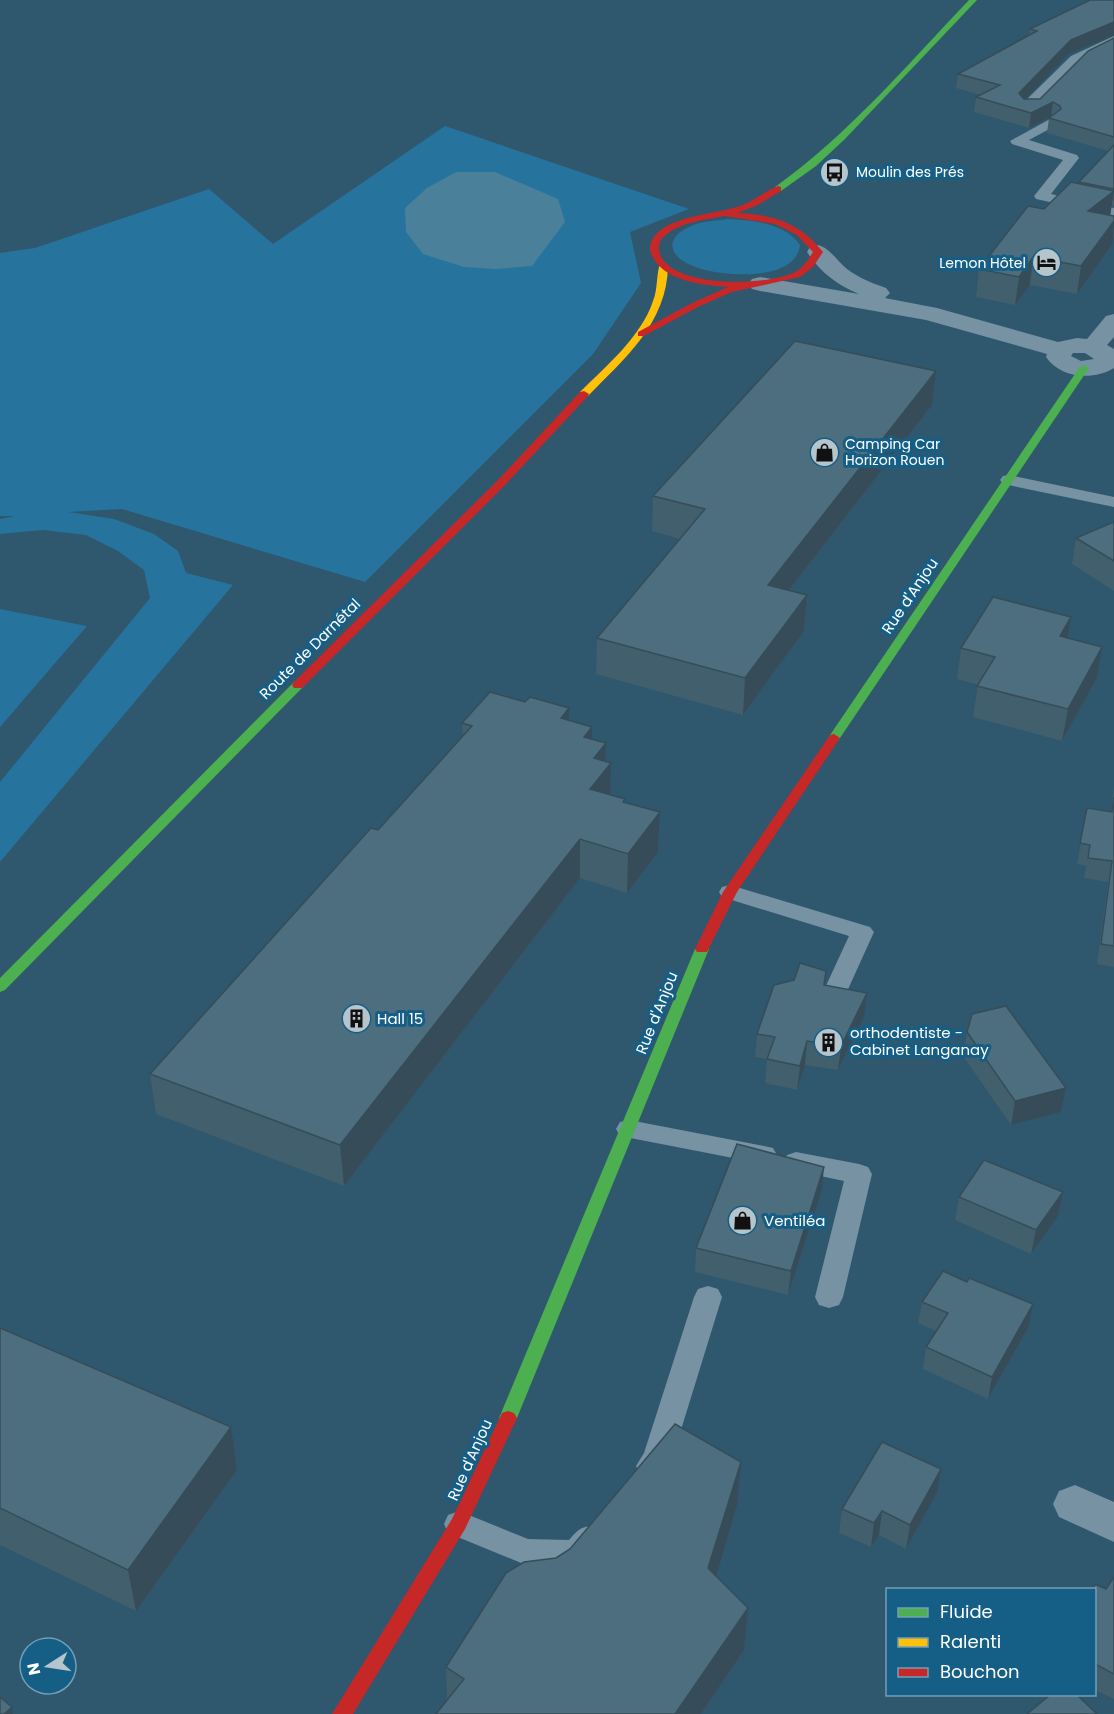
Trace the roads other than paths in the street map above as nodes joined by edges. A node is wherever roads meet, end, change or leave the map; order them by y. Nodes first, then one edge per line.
1 (973, 0) edge
2 (1114, 42) edge
3 (1029, 108) edge
4 (1050, 123) edge
5 (836, 144) junction
6 (813, 183) dead end
7 (1114, 212) edge
8 (712, 216) junction
9 (818, 252) junction
10 (663, 266) junction
11 (755, 285) junction
12 (929, 313) junction
13 (1114, 321) edge
14 (641, 334) junction
15 (1099, 362) edge
16 (1009, 480) junction
17 (1114, 502) edge
18 (730, 892) junction
19 (0, 987) edge
20 (836, 990) edge
21 (629, 1130) junction
22 (829, 1296) dead end
23 (708, 1297) dead end
24 (635, 1485) edge
25 (1075, 1504) dead end
26 (606, 1519) edge
27 (1114, 1523) edge
28 (459, 1524) junction
29 (342, 1714) edge

1 - 5 main road
2 - 3 street
4 - 7 lane
5 - 6 main road
5 - 8 main road
8 - 9 main road
8 - 10 main road
9 - 11 main road
9 - 12 street
10 - 11 main road
10 - 14 main road
11 - 12 street
11 - 14 main road
12 - 15 street
13 - 15 street
14 - 19 main road, Route de Darnétal
15 - 16 main road, Rue d'Anjou
16 - 17 lane
16 - 18 main road, Rue d'Anjou
18 - 20 lane
18 - 21 main road, Rue d'Anjou
21 - 22 lane
21 - 28 main road, Rue d'Anjou
23 - 24 lane
25 - 27 street
26 - 28 lane
28 - 29 main road, Rue d'Anjou

